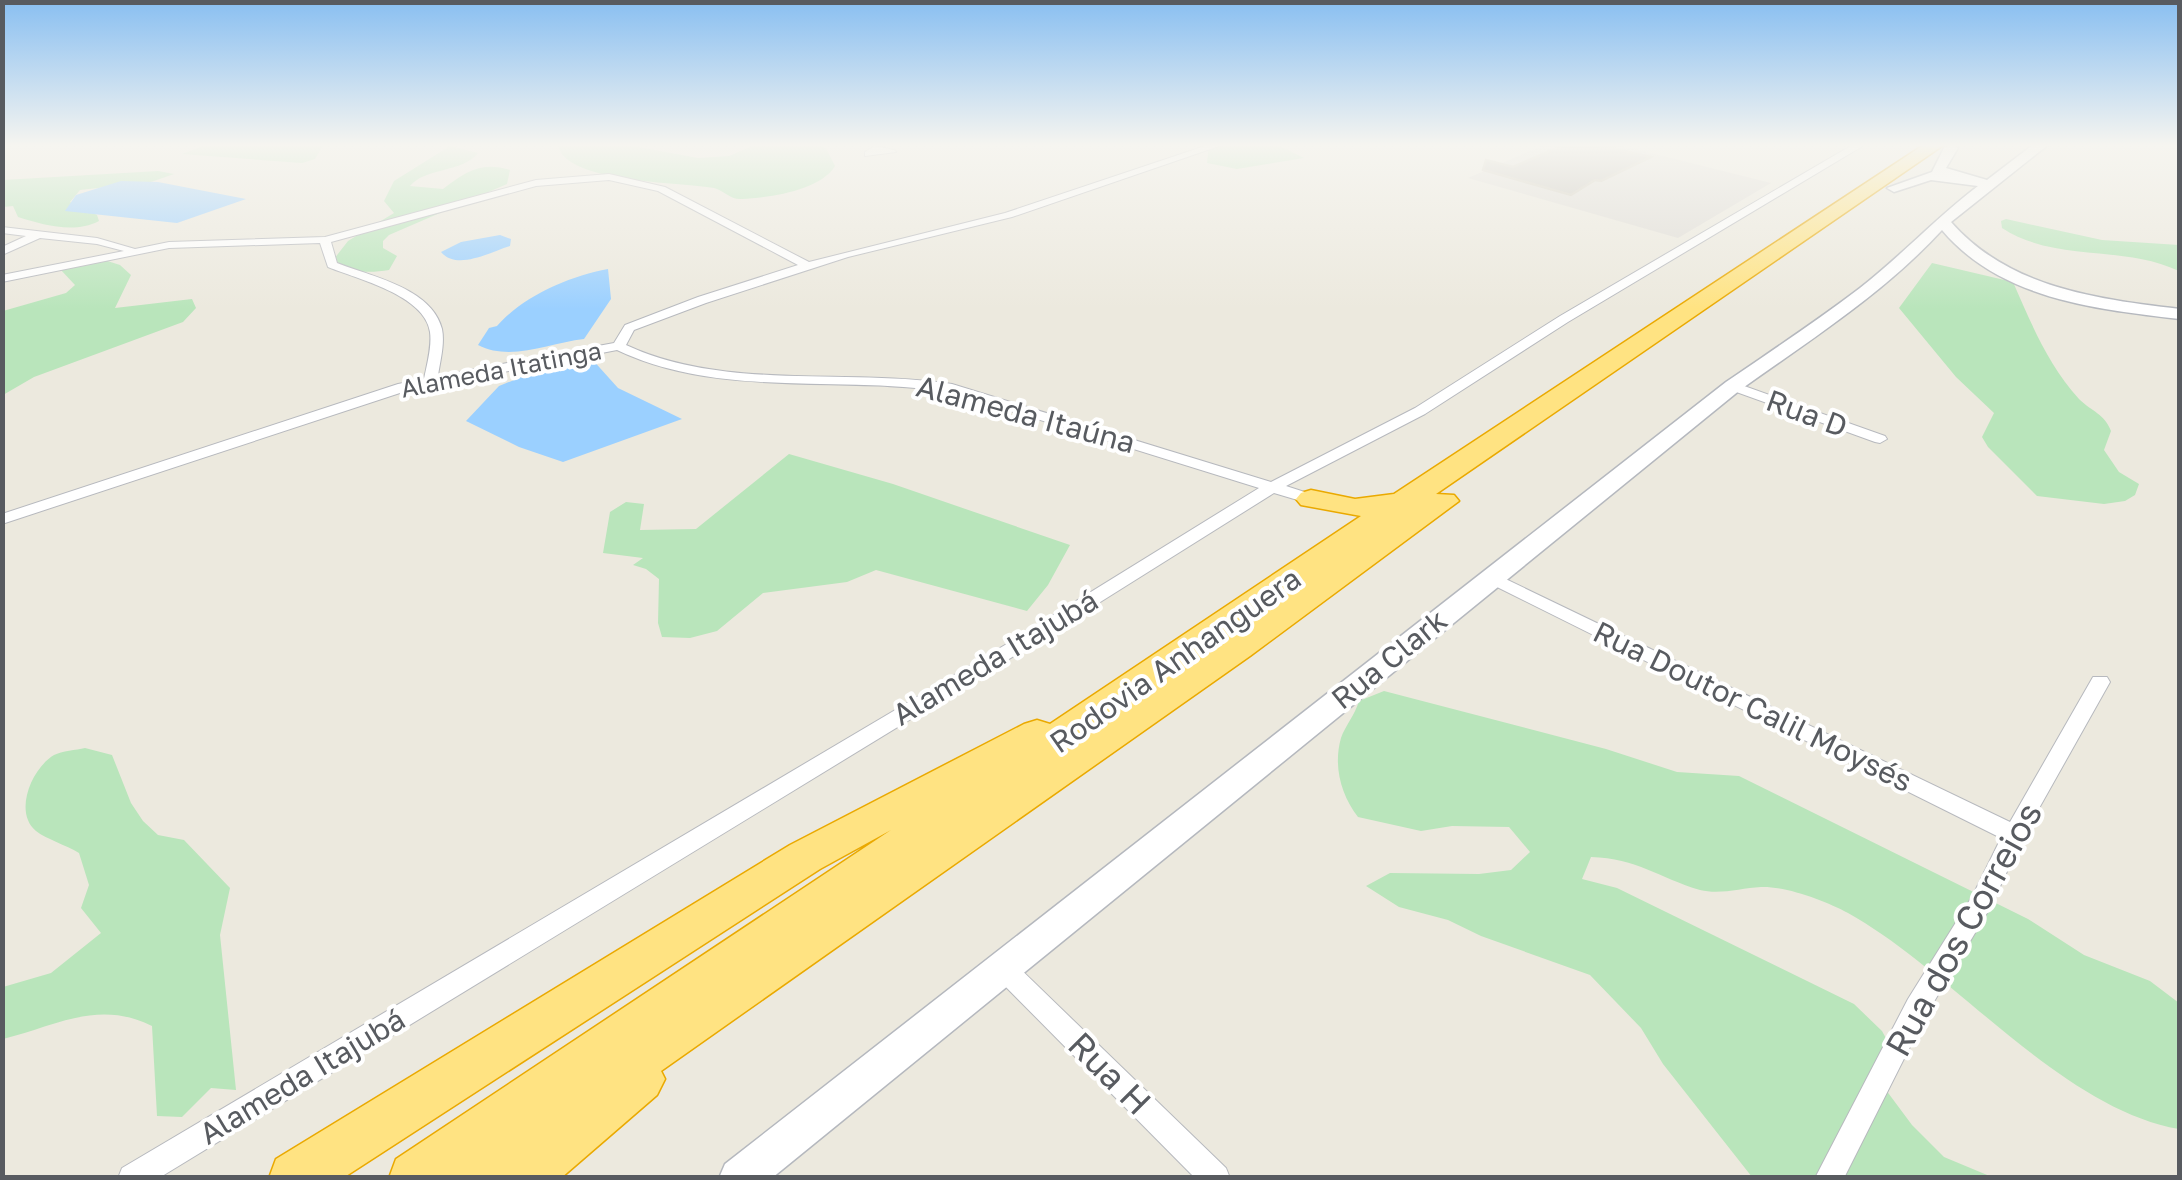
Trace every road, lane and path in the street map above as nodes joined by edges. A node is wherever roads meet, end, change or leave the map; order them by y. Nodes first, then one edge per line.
1 (480, 199) edge
2 (679, 199) edge
3 (1056, 199) edge
4 (1767, 199) edge
5 (1866, 199) edge
6 (1878, 199) edge
7 (1971, 199) edge
8 (1942, 222) junction
9 (2, 230) edge
10 (39, 234) junction
11 (326, 240) junction
12 (134, 250) junction
13 (2, 252) edge
14 (808, 266) junction
15 (2, 280) edge
16 (2180, 314) edge
17 (619, 346) junction
18 (431, 380) junction
19 (1734, 386) junction
20 (1880, 439) dead end
21 (1272, 487) junction
22 (1311, 499) junction
23 (1410, 499) junction
24 (2, 519) edge
25 (1327, 556) junction
26 (1491, 577) junction
27 (2100, 682) dead end
28 (1122, 697) junction
29 (2014, 834) junction
30 (789, 954) junction
31 (1003, 968) junction
32 (296, 1177) edge
33 (132, 1178) edge
34 (414, 1178) edge
35 (464, 1178) edge
36 (520, 1178) edge
37 (739, 1178) edge
38 (1216, 1178) edge
39 (1829, 1178) edge

1 - 11 street
2 - 14 street
3 - 14 street, Alameda Itatinga
4 - 21 street, Alameda Itajubá
5 - 23 highway, Rodovia Anhanguera
6 - 30 highway, Rodovia Anhanguera
7 - 8 street, Rua Clark
8 - 16 street
8 - 19 street, Rua Clark
9 - 10 street
10 - 12 street
10 - 13 street
11 - 12 street
11 - 18 street
12 - 15 street
14 - 17 street, Alameda Itatinga
17 - 18 street, Alameda Itatinga
17 - 21 street, Alameda Itaúna
18 - 24 street, Alameda Itatinga
19 - 20 street, Rua D
19 - 26 street, Rua Clark
21 - 22 street, Alameda Itaúna
21 - 33 street, Alameda Itajubá
22 - 23 highway
22 - 25 highway
23 - 25 highway, Rodovia Anhanguera
25 - 28 highway, Rodovia Anhanguera
26 - 29 street, Rua Doutor Calil Moysés
26 - 31 street, Rua Clark
27 - 29 street, Rua dos Correios
28 - 32 highway
28 - 34 highway, Rodovia Anhanguera
29 - 39 street, Rua dos Correios
30 - 35 highway, Rodovia Anhanguera
30 - 36 highway
31 - 37 street, Rua Clark
31 - 38 street, Rua H

